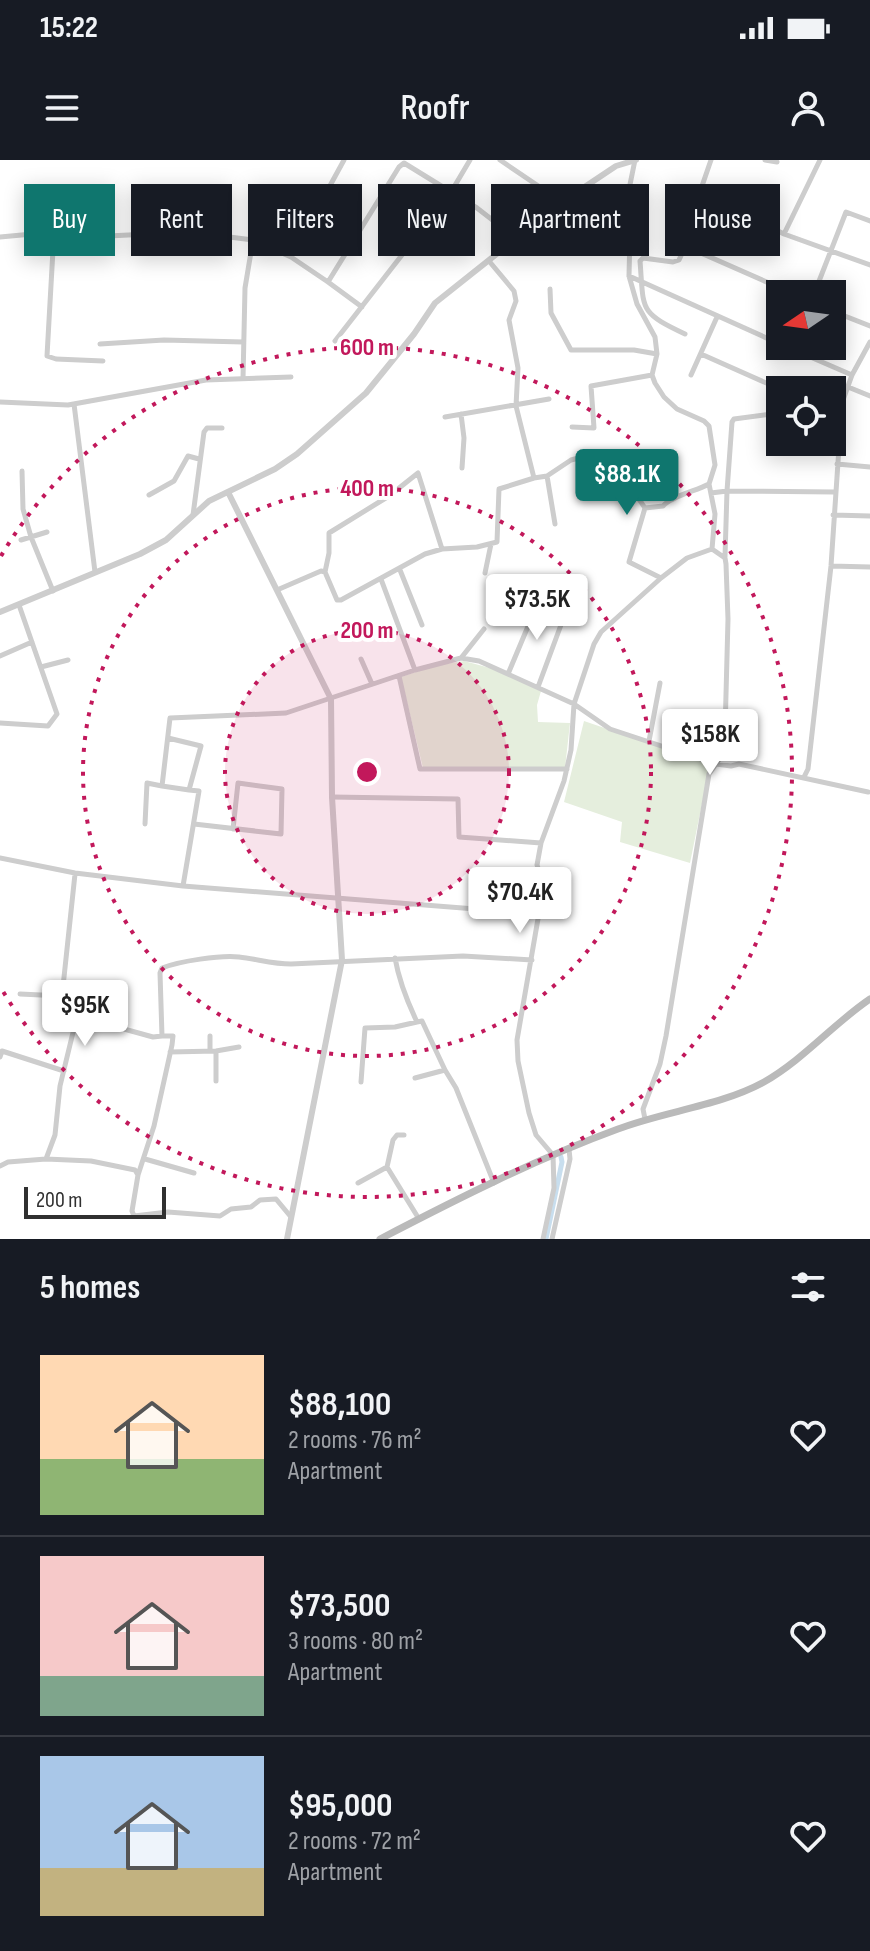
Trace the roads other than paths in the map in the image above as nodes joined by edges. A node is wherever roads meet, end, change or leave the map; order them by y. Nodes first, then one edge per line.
1 (344, 160) edge
2 (470, 160) edge
3 (500, 160) edge
4 (635, 160) edge
5 (711, 160) edge
6 (765, 160) edge
7 (820, 160) edge
8 (777, 162) edge
9 (409, 163) edge
10 (439, 184) edge
11 (456, 184) edge
12 (535, 184) edge
13 (589, 184) edge
14 (703, 184) edge
15 (475, 207) edge
16 (491, 219) edge
17 (870, 221) edge
18 (780, 232) edge
19 (784, 234) junction
20 (24, 235) edge
21 (115, 236) edge
22 (0, 237) edge
23 (248, 239) edge
24 (832, 251) junction
25 (53, 256) edge
26 (250, 256) edge
27 (401, 256) edge
28 (495, 256) edge
29 (680, 256) edge
30 (708, 256) edge
31 (291, 257) joint
32 (489, 261) junction
33 (870, 265) edge
34 (629, 276) junction
35 (820, 280) edge
36 (328, 282) junction
37 (766, 282) edge
38 (641, 283) junction
39 (550, 289) dead end
40 (362, 307) junction
41 (717, 317) junction
42 (846, 317) edge
43 (870, 326) edge
44 (685, 334) dead end
45 (766, 338) edge
46 (335, 341) dead end
47 (243, 342) junction
48 (870, 342) edge
49 (100, 344) dead end
50 (657, 354) junction
51 (701, 354) junction
52 (818, 360) edge
53 (103, 361) dead end
54 (652, 375) junction
55 (691, 375) dead end
56 (852, 375) junction
57 (291, 377) dead end
58 (243, 379) junction
59 (766, 383) edge
60 (848, 387) junction
61 (870, 396) edge
62 (549, 399) dead end
63 (0, 402) edge
64 (74, 404) junction
65 (516, 406) junction
66 (461, 414) junction
67 (766, 415) edge
68 (445, 417) dead end
69 (572, 427) dead end
70 (222, 428) dead end
71 (199, 459) junction
72 (837, 464) junction
73 (870, 467) edge
74 (462, 468) dead end
75 (22, 471) dead end
76 (547, 476) junction
77 (534, 478) junction
78 (709, 484) junction
79 (727, 491) junction
80 (228, 492) junction
81 (834, 492) junction
82 (711, 493) junction
83 (149, 495) dead end
84 (645, 508) junction
85 (833, 515) junction
86 (193, 516) junction
87 (870, 516) edge
88 (555, 524) dead end
89 (47, 532) dead end
90 (31, 537) junction
91 (21, 540) dead end
92 (491, 544) junction
93 (442, 549) junction
94 (712, 549) junction
95 (725, 558) junction
96 (831, 566) junction
97 (870, 567) edge
98 (400, 570) junction
99 (95, 572) junction
100 (325, 572) junction
101 (485, 573) dead end
102 (661, 578) junction
103 (381, 579) junction
104 (276, 590) junction
105 (53, 591) junction
106 (19, 605) junction
107 (0, 612) edge
108 (422, 625) dead end
109 (484, 629) dead end
110 (32, 642) junction
111 (0, 656) edge
112 (461, 658) junction
113 (361, 659) dead end
114 (68, 660) dead end
115 (41, 667) junction
116 (415, 670) junction
117 (508, 674) junction
118 (399, 676) junction
119 (660, 683) dead end
120 (372, 684) junction
121 (538, 687) junction
122 (331, 699) junction
123 (574, 704) junction
124 (0, 723) edge
125 (168, 738) junction
126 (649, 741) junction
127 (716, 764) junction
128 (567, 769) junction
129 (804, 777) junction
130 (162, 786) junction
131 (189, 790) junction
132 (868, 792) edge
133 (332, 797) junction
134 (145, 824) dead end
135 (194, 824) junction
136 (233, 829) junction
137 (541, 843) junction
138 (0, 858) edge
139 (75, 873) junction
140 (183, 886) junction
141 (337, 897) junction
142 (538, 914) junction
143 (395, 958) junction
144 (342, 960) junction
145 (532, 960) junction
146 (20, 994) dead end
147 (62, 996) junction
148 (870, 999) edge
149 (77, 1016) junction
150 (417, 1022) junction
151 (162, 1036) junction
152 (210, 1036) dead end
153 (239, 1047) dead end
154 (213, 1051) junction
155 (170, 1052) junction
156 (0, 1057) edge
157 (445, 1070) junction
158 (64, 1071) junction
159 (415, 1078) dead end
160 (216, 1081) dead end
161 (361, 1082) dead end
162 (645, 1119) junction
163 (404, 1135) dead end
164 (569, 1149) junction
165 (553, 1155) junction
166 (46, 1159) junction
167 (145, 1159) junction
168 (0, 1166) edge
169 (387, 1167) junction
170 (194, 1173) dead end
171 (138, 1175) junction
172 (358, 1183) dead end
173 (494, 1183) junction
174 (291, 1217) junction
175 (419, 1219) junction
176 (287, 1239) edge
177 (380, 1239) edge
178 (543, 1239) edge
179 (552, 1239) edge

1 - 31 street
2 - 11 street
3 - 12 street
4 - 13 street
4 - 34 street
5 - 14 street
6 - 8 street
7 - 19 street
9 - 10 street
9 - 36 street
15 - 16 street
17 - 24 street
18 - 19 street
19 - 24 street
20 - 22 street
21 - 23 street
24 - 33 street
24 - 35 street
25 - 53 street
26 - 47 street
27 - 40 street
28 - 32 street
29 - 38 street
30 - 37 street
31 - 36 street
32 - 65 street
32 - 80 street
34 - 38 street
34 - 50 street
36 - 40 street
38 - 41 street
38 - 44 street
39 - 50 street
40 - 46 street
41 - 45 street
41 - 51 street
42 - 43 street
47 - 49 street
47 - 58 street
48 - 56 street
50 - 54 street
51 - 55 street
51 - 59 street
52 - 56 street
54 - 69 street
54 - 78 street
56 - 60 street
57 - 58 street
58 - 64 street
60 - 61 street
60 - 72 street
62 - 65 street
63 - 64 street
64 - 99 street
65 - 66 street
65 - 77 street
66 - 68 street
66 - 74 street
67 - 79 street
70 - 71 street
71 - 83 street
71 - 86 street
72 - 73 street
72 - 81 street
75 - 90 street
76 - 77 street
76 - 84 street
76 - 88 street
77 - 92 street
78 - 82 street
78 - 84 street
79 - 81 street
79 - 82 street
79 - 95 street
80 - 86 street
80 - 104 street
81 - 85 street
82 - 94 street
84 - 102 street
85 - 87 street
85 - 96 street
86 - 99 street
89 - 90 street
90 - 91 street
90 - 105 street
92 - 93 street
92 - 101 street
93 - 98 street
93 - 100 street
94 - 95 street
94 - 102 street
95 - 127 street
96 - 97 street
96 - 129 street
98 - 103 street
98 - 108 street
99 - 105 street
100 - 103 street
100 - 104 street
102 - 123 street
103 - 116 street
104 - 122 street
105 - 106 street
106 - 107 street
106 - 110 street
109 - 112 street
110 - 111 street
110 - 115 street
112 - 116 street
112 - 117 street
113 - 120 street
114 - 115 street
115 - 124 street
116 - 118 street
117 - 121 street
117 - 121 street
118 - 120 street
118 - 128 street
119 - 126 street
120 - 122 street
121 - 123 street
122 - 125 street
122 - 133 street
123 - 126 street
123 - 128 street
125 - 130 street
125 - 131 street
126 - 127 street
127 - 129 street
127 - 162 street
128 - 137 street
129 - 132 street
130 - 131 street
130 - 134 street
131 - 135 street
133 - 137 street
133 - 141 street
135 - 136 street
135 - 140 street
136 - 136 street
137 - 142 street
138 - 139 street
139 - 140 street
139 - 147 street
140 - 141 street
141 - 142 street
141 - 144 street
142 - 145 street
143 - 144 street
143 - 145 street
143 - 150 street
144 - 151 street
144 - 174 street
145 - 165 street
146 - 147 street
147 - 149 street
148 - 162 main road
149 - 151 street
149 - 158 street
150 - 157 street
150 - 161 street
151 - 155 street
152 - 154 street
153 - 154 street
154 - 155 street
154 - 160 street
155 - 167 street
156 - 158 street
157 - 159 street
157 - 173 street
158 - 166 street
162 - 164 main road
163 - 169 street
164 - 165 main road
164 - 179 street
165 - 173 main road
165 - 178 street
166 - 168 street
166 - 171 street
167 - 170 street
167 - 171 street
169 - 172 street
169 - 175 street
171 - 174 street
173 - 175 main road
174 - 176 street
175 - 177 main road

